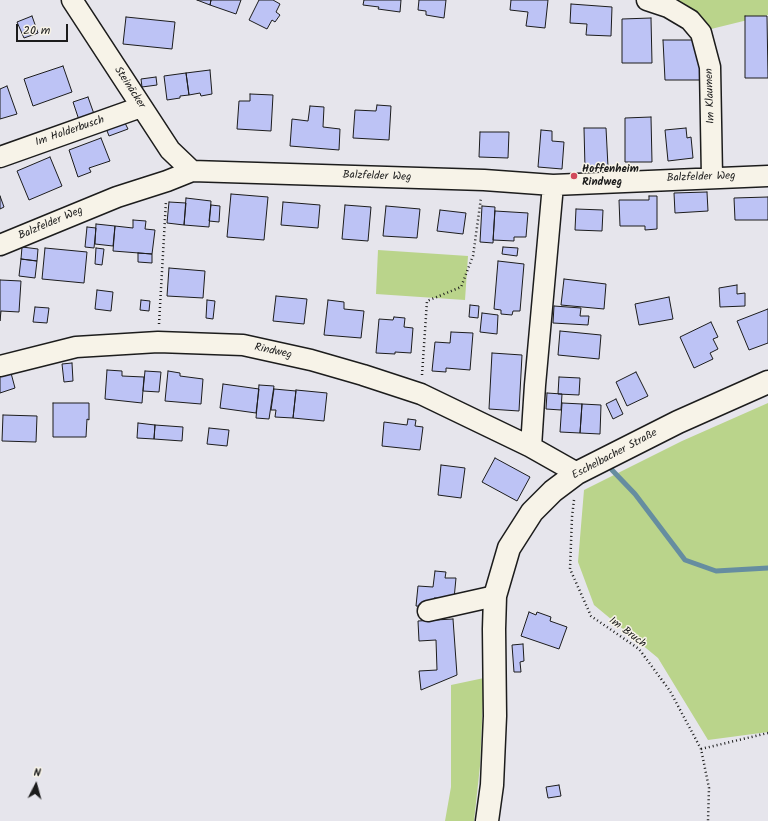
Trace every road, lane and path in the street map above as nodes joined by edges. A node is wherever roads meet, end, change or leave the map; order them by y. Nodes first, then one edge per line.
1 (72, 0) edge
2 (647, 0) edge
3 (141, 107) junction
4 (0, 157) edge
5 (192, 171) junction
6 (768, 176) edge
7 (712, 177) junction
8 (484, 180) junction
9 (167, 181) junction
10 (553, 185) junction
11 (0, 245) edge
12 (158, 342) junction
13 (0, 366) edge
14 (768, 382) edge
15 (421, 394) junction
16 (531, 447) junction
17 (577, 473) junction
18 (495, 596) junction
19 (428, 611) dead end
20 (768, 733) edge
21 (701, 749) junction
22 (487, 821) edge
23 (708, 821) edge

1 - 3 street, Steinäcker
2 - 7 street, Im Klaumen
3 - 4 street, Im Holderbusch
3 - 5 street, Steinäcker
5 - 8 street, Balzfelder Weg
5 - 9 street, Balzfelder Weg
6 - 7 street, Balzfelder Weg
7 - 10 street, Balzfelder Weg
8 - 10 street, Balzfelder Weg
8 - 15 path
9 - 11 street, Balzfelder Weg
9 - 12 path
10 - 16 street
12 - 13 street, Rindweg
12 - 15 street, Rindweg
14 - 17 street, Eschelbacher Straße
15 - 16 street, Rindweg
16 - 17 street, Rindweg
17 - 18 street, Eschelbacher Straße
17 - 21 path, Im Bruch
18 - 19 street
18 - 22 street, Eschelbacher Straße
20 - 21 path
21 - 23 path, Im Bruch

